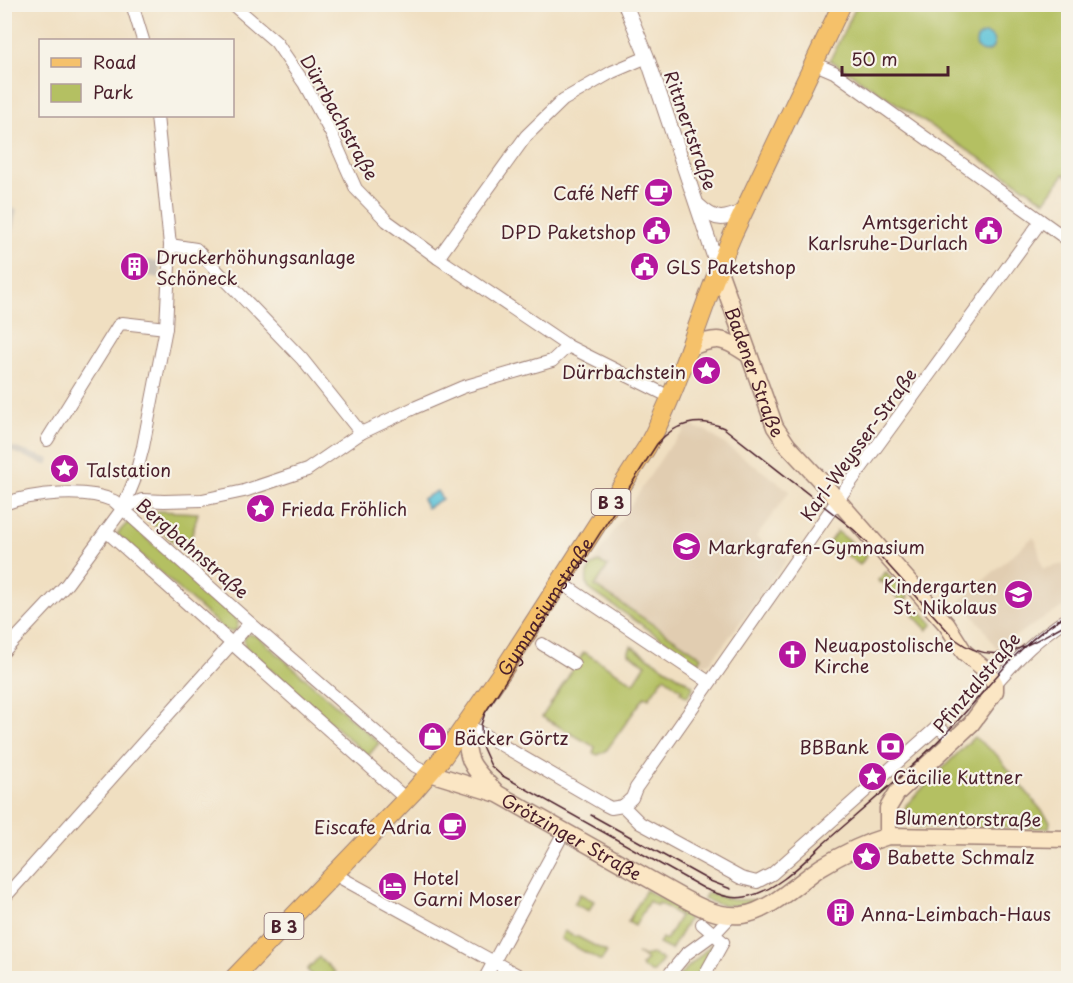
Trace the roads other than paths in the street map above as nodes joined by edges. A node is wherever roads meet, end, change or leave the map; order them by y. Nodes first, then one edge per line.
1 (132, 4) edge
2 (232, 4) edge
3 (625, 4) edge
4 (842, 4) edge
5 (143, 39) edge
6 (647, 57) junction
7 (813, 63) junction
8 (157, 117) edge
9 (698, 205) junction
10 (744, 211) junction
11 (1041, 221) junction
12 (1068, 240) edge
13 (170, 245) junction
14 (438, 258) junction
15 (718, 268) junction
16 (166, 328) junction
17 (568, 346) junction
18 (689, 348) junction
19 (749, 354) junction
20 (670, 396) junction
21 (361, 433) junction
22 (47, 440) dead end
23 (837, 501) junction
24 (4, 504) edge
25 (123, 508) junction
26 (106, 531) junction
27 (560, 582) junction
28 (1068, 618) edge
29 (250, 623) junction
30 (232, 644) junction
31 (543, 644) dead end
32 (4, 651) edge
33 (574, 664) dead end
34 (709, 682) junction
35 (995, 684) junction
36 (467, 725) junction
37 (954, 742) junction
38 (430, 772) junction
39 (498, 794) junction
40 (406, 799) junction
41 (623, 806) junction
42 (564, 832) junction
43 (888, 836) junction
44 (1068, 839) edge
45 (334, 874) junction
46 (4, 898) edge
47 (732, 915) junction
48 (705, 918) junction
49 (715, 933) junction
50 (686, 954) junction
51 (494, 963) junction
52 (234, 978) edge
53 (485, 978) edge
54 (523, 978) edge
55 (666, 978) edge
56 (703, 978) edge

1 - 5 street
2 - 14 street, Dürrbachstraße
3 - 6 street, Rittnertstraße
4 - 7 main road, B 3
6 - 9 street, Rittnertstraße
6 - 14 street
7 - 10 main road, B 3
7 - 11 street
8 - 13 street
9 - 10 street
9 - 15 street, Rittnertstraße
10 - 15 main road, B 3
11 - 12 street
11 - 23 street, Karl-Weysser-Straße
13 - 16 street
13 - 21 street
14 - 17 street, Dürrbachstraße
15 - 18 main road, Gymnasiumstraße / B 3
15 - 19 main road, Badener Straße
16 - 22 street
16 - 25 street
17 - 20 street, Dürrbachstraße
17 - 21 street
18 - 19 main road
18 - 20 main road, Gymnasiumstraße / B 3
19 - 23 main road, Badener Straße
20 - 27 main road, Gymnasiumstraße / B 3
21 - 25 street
23 - 34 street, Karl-Weysser-Straße
23 - 35 main road, Badener Straße
24 - 25 street
25 - 26 street, Bergbahnstraße
25 - 29 street, Bergbahnstraße
26 - 30 street
26 - 32 street, Bergbahnstraße
27 - 34 street
27 - 36 main road, Gymnasiumstraße / B 3
28 - 35 street, Pfinztalstraße
29 - 30 street
29 - 38 street, Bergbahnstraße
30 - 40 street
30 - 46 street
31 - 33 street
34 - 41 street, Karl-Weysser-Straße
35 - 37 main road, Pfinztalstraße
36 - 38 main road, Gymnasiumstraße / B 3
36 - 39 main road
36 - 41 street
37 - 41 street
37 - 43 main road, Pfinztalstraße
38 - 39 main road, Grötzinger Straße
38 - 40 main road, Gymnasiumstraße / B 3
39 - 42 main road, Grötzinger Straße
40 - 45 main road, B 3
42 - 48 main road, Grötzinger Straße
42 - 51 street
43 - 44 main road, Blumentorstraße
43 - 47 main road, Blumentorstraße
45 - 51 street
45 - 52 main road, B 3
47 - 48 main road, Blumentorstraße
47 - 49 street
48 - 49 street
48 - 50 street
49 - 50 street
49 - 56 street
50 - 55 street
51 - 53 street
51 - 54 street

